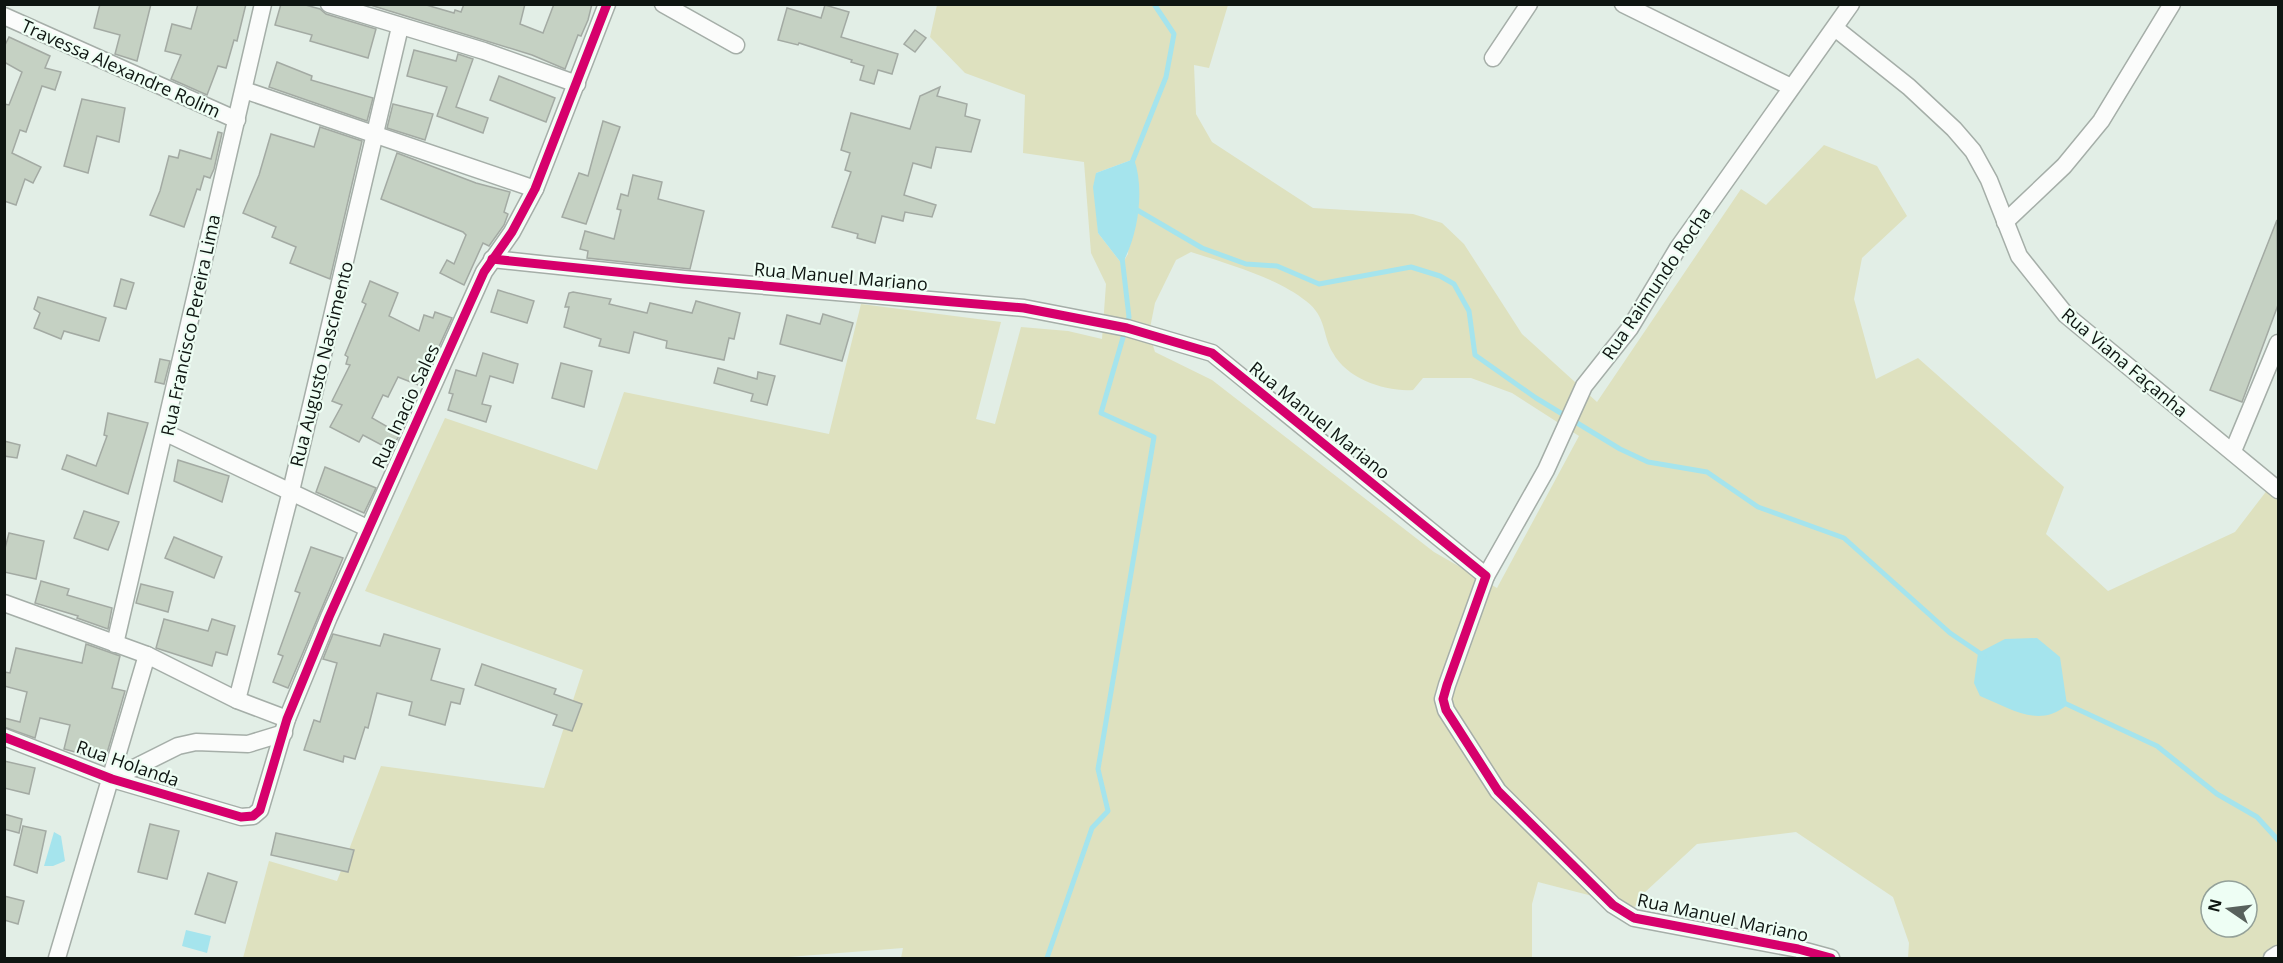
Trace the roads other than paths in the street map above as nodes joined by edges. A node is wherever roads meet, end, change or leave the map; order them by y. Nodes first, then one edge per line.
1 (263, 4) edge
2 (330, 4) edge
3 (607, 4) edge
4 (663, 4) edge
5 (1529, 4) edge
6 (1623, 4) edge
7 (1851, 4) edge
8 (2172, 4) edge
9 (4, 16) edge
10 (400, 27) junction
11 (1834, 28) junction
12 (736, 45) dead end
13 (1493, 58) dead end
14 (577, 84) junction
15 (1791, 87) junction
16 (244, 90) junction
17 (237, 120) junction
18 (377, 135) junction
19 (535, 189) junction
20 (2005, 222) junction
21 (492, 259) junction
22 (2278, 343) edge
23 (166, 433) junction
24 (2233, 451) junction
25 (2278, 490) edge
26 (291, 491) junction
27 (367, 528) junction
28 (1486, 576) junction
29 (4, 603) edge
30 (115, 644) junction
31 (147, 656) junction
32 (237, 700) junction
33 (286, 726) junction
34 (4, 737) edge
35 (112, 779) junction
36 (241, 817) joint
37 (2278, 954) edge
38 (57, 958) edge
39 (1831, 958) edge
40 (2272, 958) edge

1 - 16 street, Rua Francisco Pereira Lima
2 - 10 street
3 - 14 street, Rua Inacio Sales
4 - 12 street
5 - 13 street
6 - 15 street
7 - 11 street, Rua Raimundo Rocha
8 - 20 street
9 - 17 street, Travessa Alexandre Rolim
10 - 14 street
10 - 18 street, Rua Augusto Nascimento
11 - 15 street, Rua Raimundo Rocha
11 - 20 street, Rua Viana Façanha
14 - 19 street, Rua Inacio Sales
15 - 28 street, Rua Raimundo Rocha
16 - 17 street, Rua Francisco Pereira Lima
16 - 18 street
17 - 23 street, Rua Francisco Pereira Lima
18 - 19 street
18 - 26 street, Rua Augusto Nascimento
19 - 21 street, Rua Inacio Sales
20 - 24 street, Rua Viana Façanha
21 - 27 street, Rua Inacio Sales
21 - 28 street, Rua Manuel Mariano
22 - 24 street
23 - 26 street
23 - 30 street, Rua Francisco Pereira Lima
24 - 25 street, Rua Viana Façanha
26 - 27 street
26 - 32 street, Rua Augusto Nascimento
27 - 33 street, Rua Inacio Sales
28 - 39 street, Rua Manuel Mariano
29 - 30 street
30 - 31 street
31 - 32 street
31 - 35 street
32 - 33 street
33 - 35 street
33 - 36 street, Rua Inacio Sales
34 - 35 street, Rua Holanda
35 - 36 street, Rua Holanda
35 - 38 street
37 - 40 street

